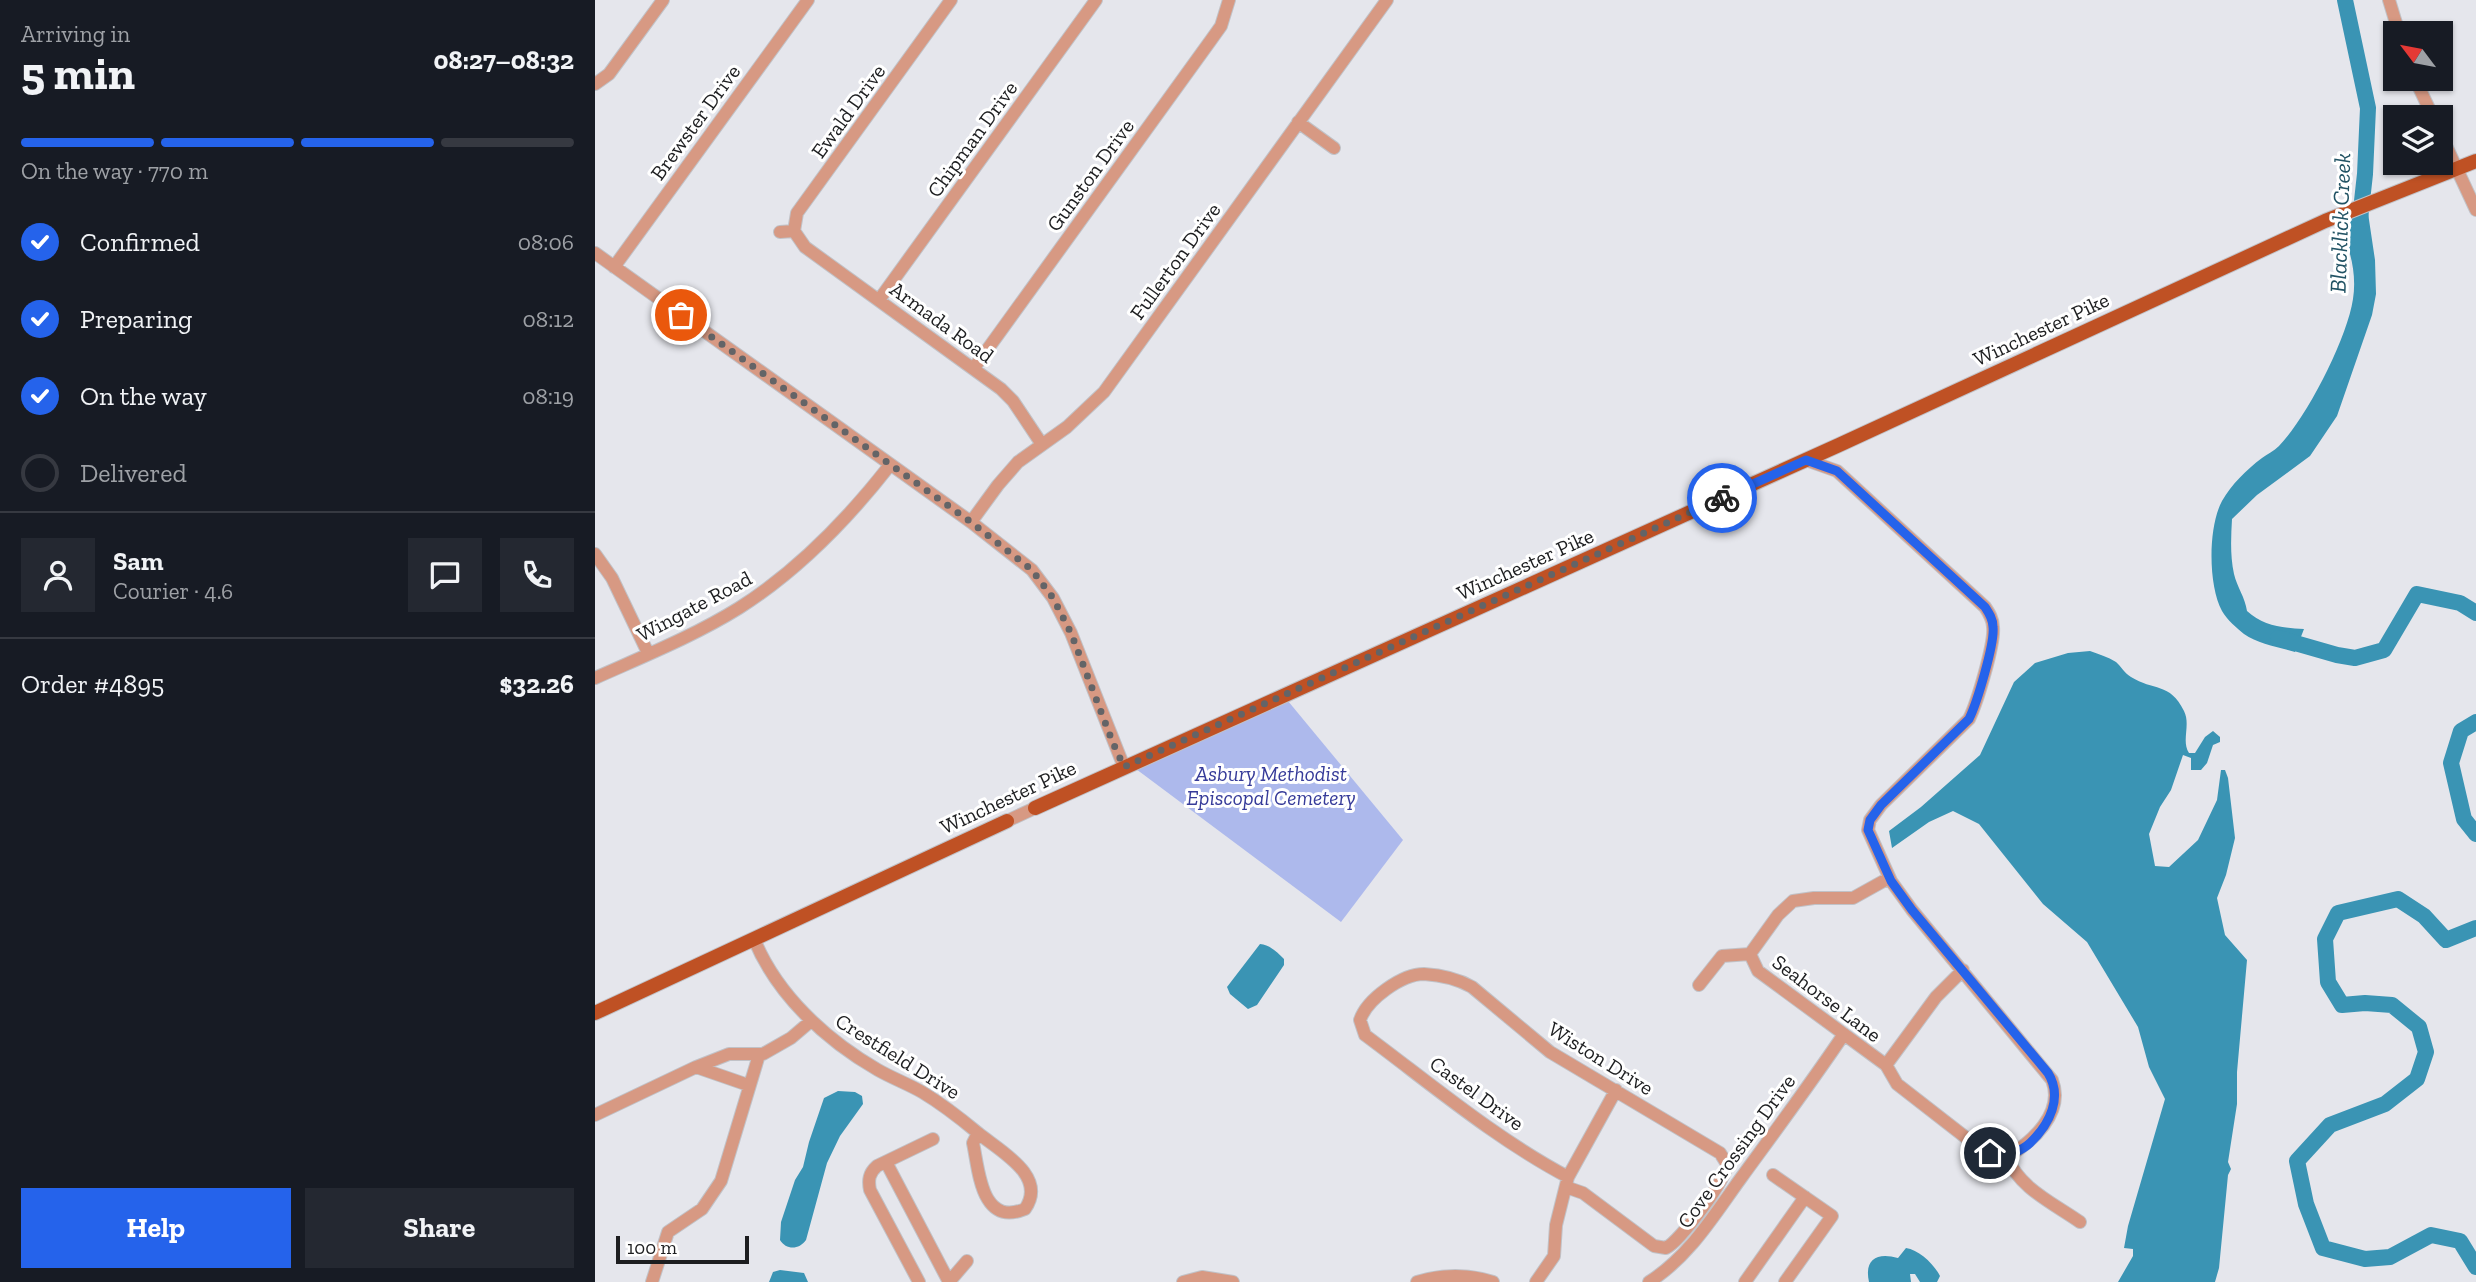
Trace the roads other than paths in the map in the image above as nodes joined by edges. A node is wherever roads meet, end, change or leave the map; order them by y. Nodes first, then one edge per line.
1 (663, 0) edge
2 (807, 0) edge
3 (951, 0) edge
4 (1096, 0) edge
5 (1230, 0) edge
6 (1387, 0) edge
7 (2389, 0) edge
8 (2395, 21) edge
9 (595, 84) edge
10 (1298, 122) junction
11 (1334, 148) dead end
12 (2453, 161) edge
13 (2476, 161) edge
14 (2456, 168) junction
15 (2476, 210) edge
16 (794, 231) junction
17 (780, 232) dead end
18 (595, 253) edge
19 (614, 267) junction
20 (879, 300) junction
21 (974, 368) junction
22 (1041, 443) junction
23 (1837, 446) junction
24 (1806, 460) junction
25 (890, 466) junction
26 (1837, 471) junction
27 (971, 522) junction
28 (595, 554) edge
29 (648, 653) junction
30 (595, 678) edge
31 (1124, 767) junction
32 (1035, 808) joint
33 (1007, 821) joint
34 (1889, 878) junction
35 (754, 939) junction
36 (1750, 954) junction
37 (1963, 970) junction
38 (1699, 985) dead end
39 (595, 1013) edge
40 (811, 1021) junction
41 (1844, 1034) junction
42 (1365, 1035) joint
43 (759, 1055) junction
44 (1886, 1065) junction
45 (696, 1067) junction
46 (748, 1085) junction
47 (1616, 1090) junction
48 (595, 1115) edge
49 (978, 1133) junction
50 (933, 1139) dead end
51 (2007, 1157) junction
52 (886, 1162) junction
53 (1773, 1175) dead end
54 (1567, 1182) junction
55 (1805, 1197) junction
56 (1703, 1205) joint
57 (2080, 1222) dead end
58 (967, 1261) dead end
59 (1423, 1280) edge
60 (652, 1282) edge
61 (919, 1282) edge
62 (949, 1282) edge
63 (1183, 1282) edge
64 (1233, 1282) edge
65 (1493, 1282) edge
66 (1536, 1282) edge
67 (1649, 1282) edge
68 (1745, 1282) edge
69 (1785, 1282) edge

1 - 9 street
2 - 19 street, Brewster Drive
3 - 16 street, Ewald Drive
4 - 20 street, Chipman Drive
5 - 21 street, Gunston Drive
6 - 10 street, Fullerton Drive
7 - 8 street
10 - 11 street
10 - 22 street, Fullerton Drive
12 - 14 street
13 - 14 main road, Winchester Pike
14 - 15 street
14 - 23 main road, Winchester Pike
16 - 17 street
16 - 20 street, Armada Road
18 - 19 street
19 - 25 street
20 - 21 street, Armada Road
21 - 22 street, Armada Road
22 - 27 street, Fullerton Drive
23 - 24 main road, Winchester Pike
23 - 26 street
24 - 26 street
24 - 31 main road, Winchester Pike
25 - 27 street
25 - 29 street, Wingate Road
26 - 34 street
27 - 31 street
28 - 29 street
29 - 30 street, Wingate Road
31 - 32 main road, Winchester Pike
32 - 33 street, Winchester Pike
33 - 35 main road, Winchester Pike
34 - 36 street
34 - 37 street
35 - 39 main road, Winchester Pike
35 - 40 street, Crestfield Drive
36 - 38 street
36 - 41 street, Seahorse Lane
37 - 44 street
37 - 51 street
40 - 43 street
40 - 49 street, Crestfield Drive
41 - 44 street, Seahorse Lane
41 - 67 street, Cove Crossing Drive
42 - 47 street, Wiston Drive
42 - 54 street, Castel Drive
43 - 45 street
43 - 46 street
44 - 51 street, Seahorse Lane
45 - 46 street
45 - 48 street
46 - 60 street
47 - 54 street
47 - 56 street, Wiston Drive
49 - 49 street, Crestfield Drive
50 - 52 street
51 - 57 street
52 - 61 street
52 - 62 street
53 - 55 street
54 - 56 street, Castel Drive
54 - 66 street
55 - 68 street
55 - 69 street
58 - 62 street
59 - 65 street
63 - 64 street

